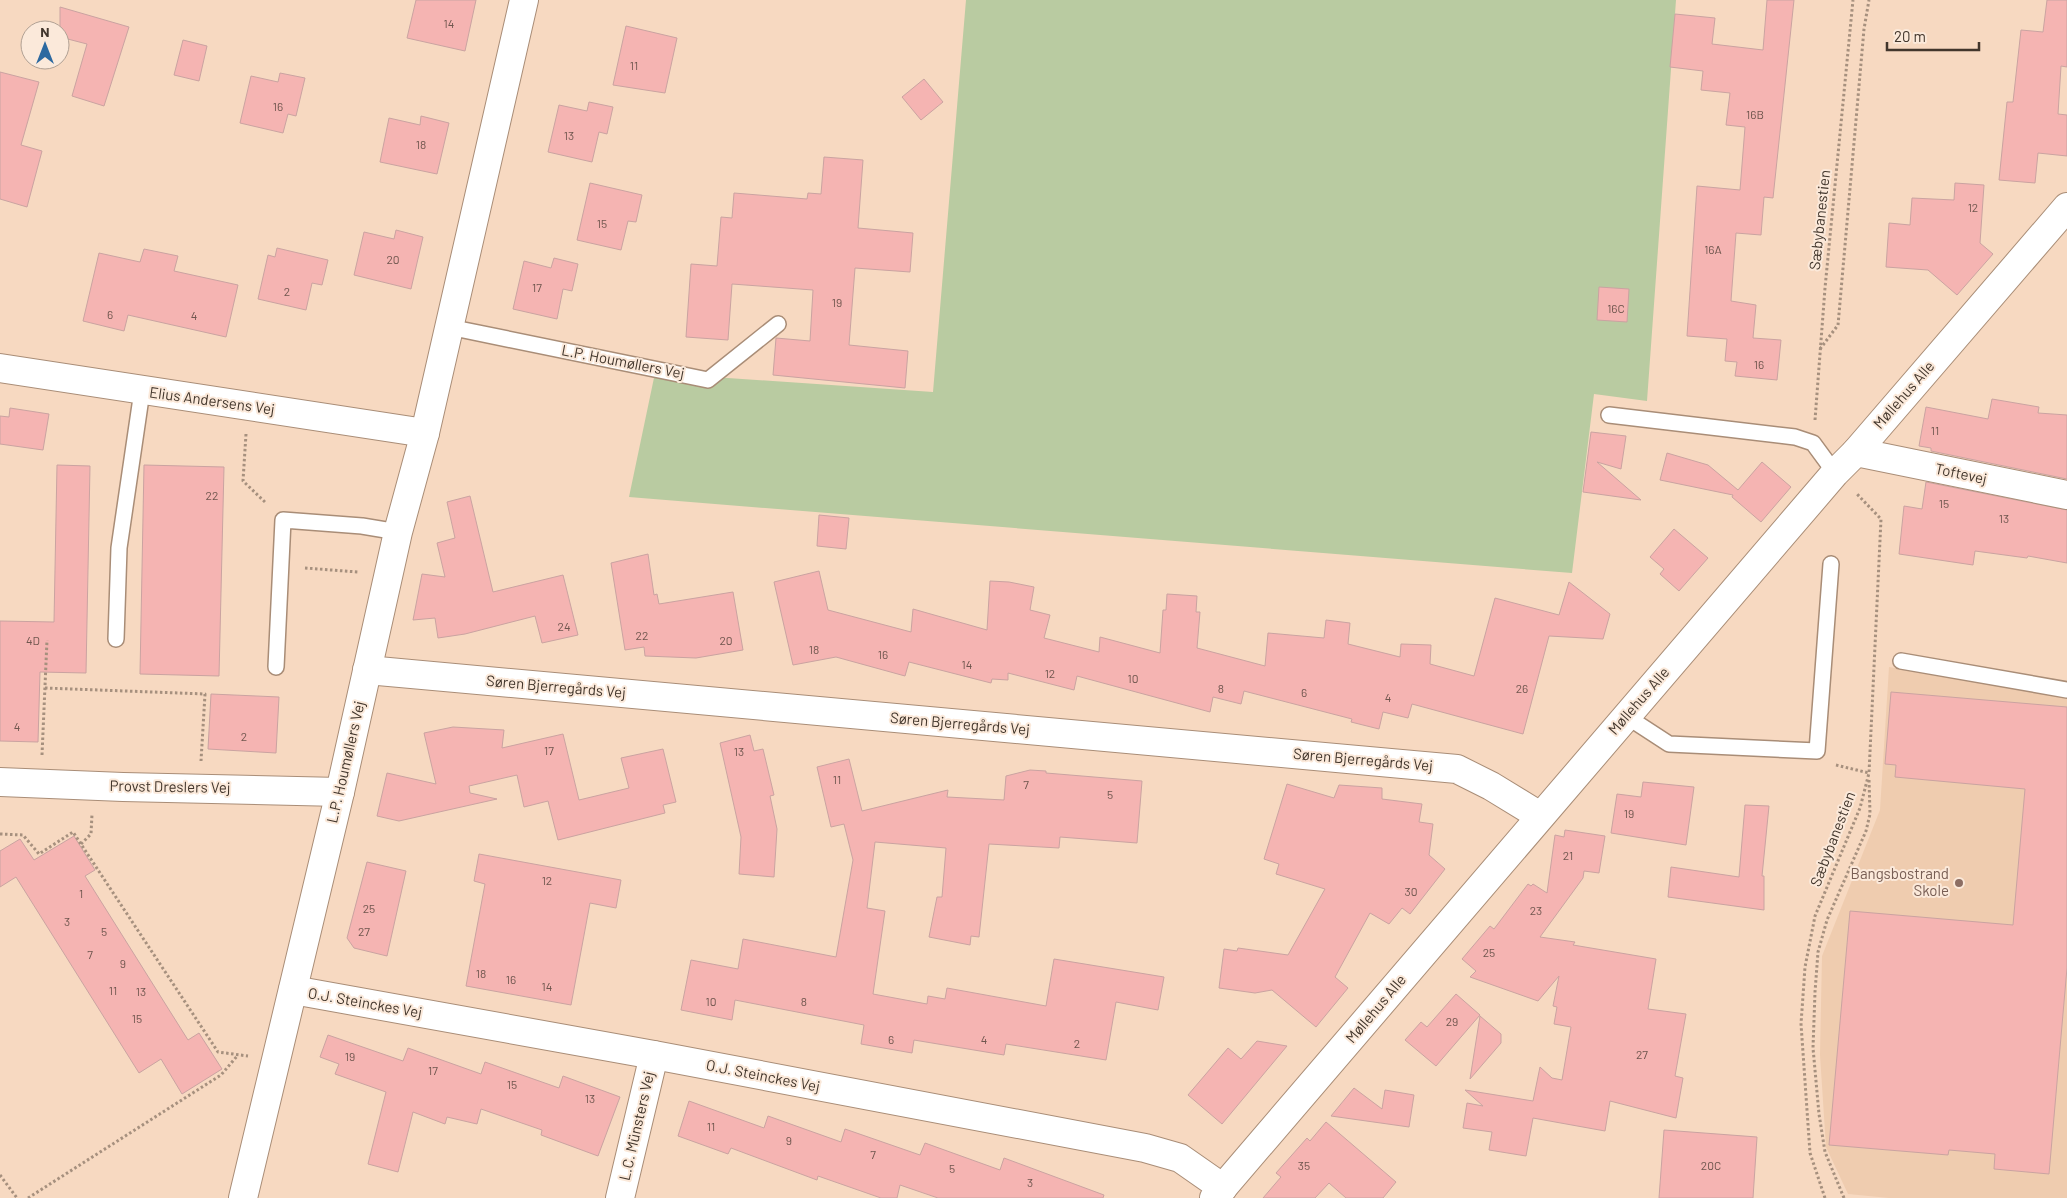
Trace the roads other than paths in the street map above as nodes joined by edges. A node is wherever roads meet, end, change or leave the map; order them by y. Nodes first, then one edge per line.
1 (524, 0) edge
2 (2067, 207) edge
3 (778, 324) dead end
4 (449, 327) junction
5 (0, 368) edge
6 (142, 391) junction
7 (1609, 415) dead end
8 (425, 433) junction
9 (1856, 452) junction
10 (1834, 473) junction
11 (2067, 495) edge
12 (398, 532) junction
13 (1831, 564) dead end
14 (116, 638) dead end
15 (1901, 661) dead end
16 (276, 667) dead end
17 (367, 670) junction
18 (2067, 690) edge
19 (1626, 716) junction
20 (0, 782) edge
21 (340, 792) junction
22 (1540, 816) junction
23 (293, 990) junction
24 (654, 1055) junction
25 (1218, 1193) edge
26 (243, 1198) edge
27 (620, 1198) edge

1 - 4 street, L.P. Houmøllers Vej
2 - 9 street, Møllehus Alle
3 - 4 lane, L.P. Houmøllers Vej
4 - 8 street, L.P. Houmøllers Vej
5 - 6 street, Elius Andersens Vej
6 - 8 street, Elius Andersens Vej
6 - 14 lane
7 - 10 lane
8 - 12 street, L.P. Houmøllers Vej
9 - 10 street, Møllehus Alle
9 - 11 street, Toftevej
10 - 19 street, Møllehus Alle
12 - 16 lane
12 - 17 street, L.P. Houmøllers Vej
13 - 19 lane
15 - 18 lane
17 - 21 street, L.P. Houmøllers Vej
17 - 22 street, Søren Bjerregårds Vej
19 - 22 street, Møllehus Alle
20 - 21 street, Provst Dreslers Vej
21 - 23 street, L.P. Houmøllers Vej
22 - 25 street, Møllehus Alle
23 - 24 street, O.J. Steinckes Vej
23 - 26 street, L.P. Houmøllers Vej
24 - 25 street, O.J. Steinckes Vej
24 - 27 street, L.C. Münsters Vej

